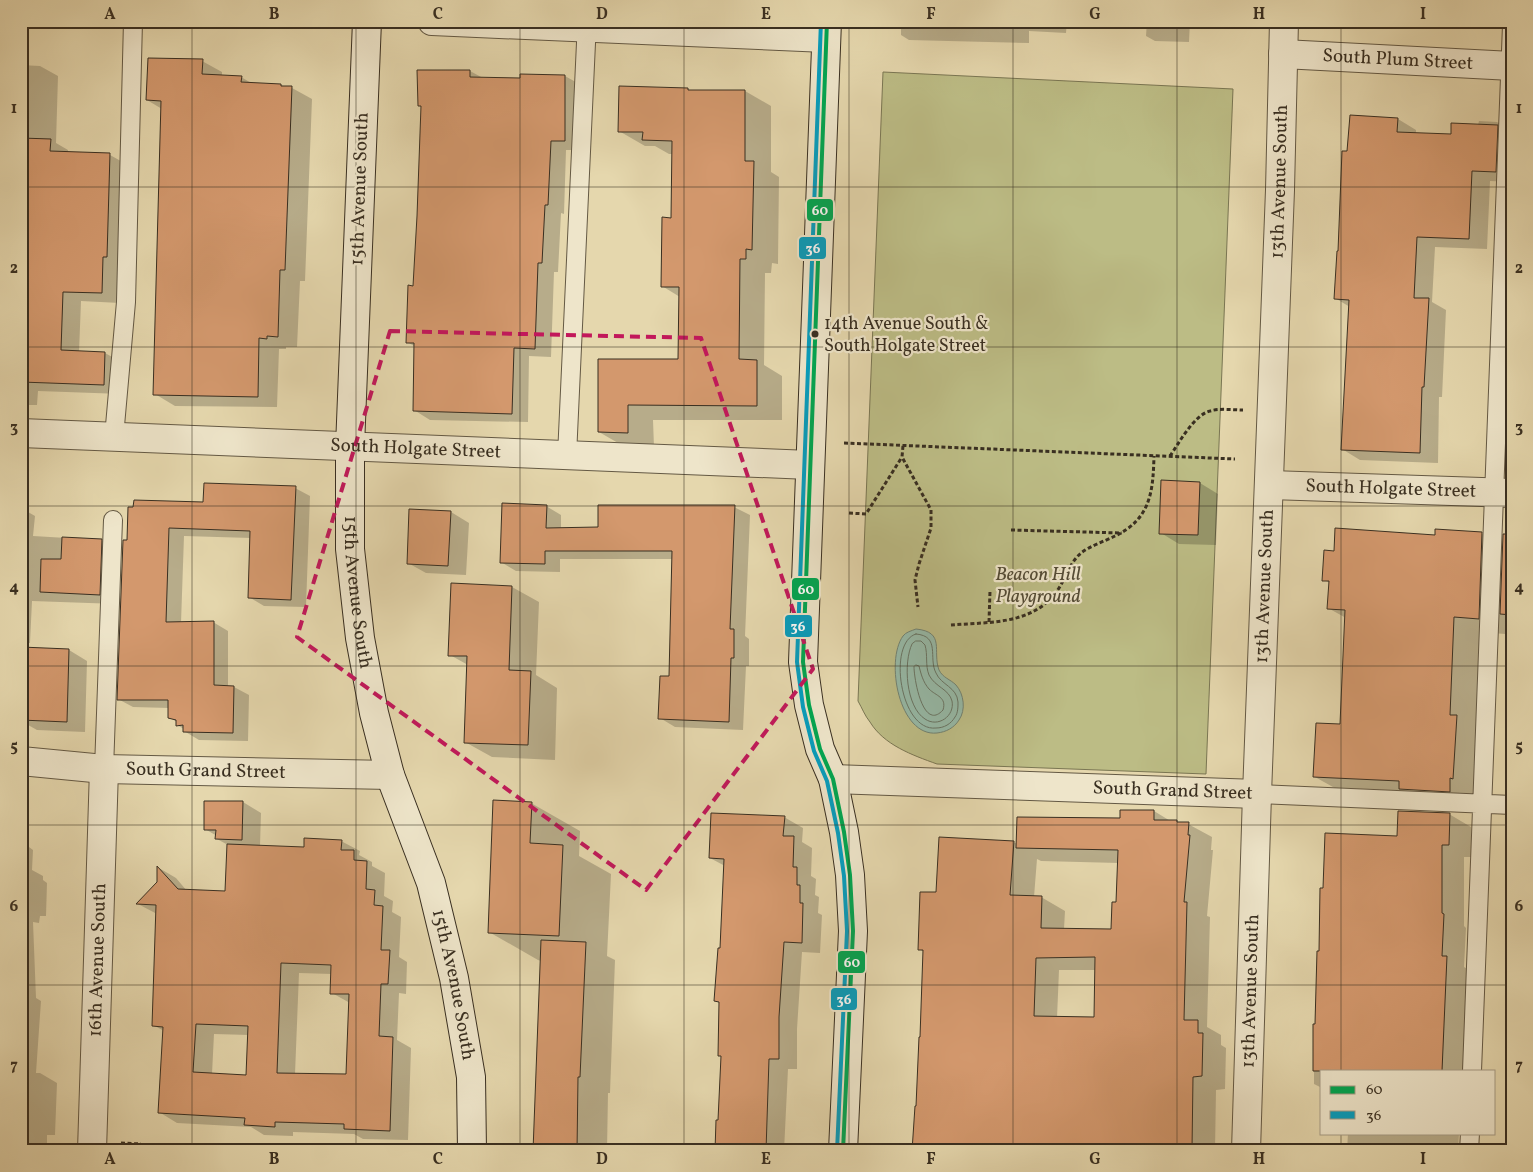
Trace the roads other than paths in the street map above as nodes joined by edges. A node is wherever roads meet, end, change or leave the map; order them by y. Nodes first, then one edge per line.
1 (133, 21) edge
2 (367, 21) edge
3 (432, 21) edge
4 (1284, 21) edge
5 (587, 25) edge
6 (1512, 25) edge
7 (826, 30) edge
8 (1283, 54) junction
9 (1511, 66) edge
10 (21, 433) edge
11 (114, 437) junction
12 (350, 447) junction
13 (567, 456) junction
14 (810, 465) junction
15 (1270, 485) junction
16 (1503, 493) edge
17 (113, 520) dead end
18 (21, 761) edge
19 (104, 769) junction
20 (390, 775) junction
21 (833, 779) junction
22 (1257, 794) junction
23 (1482, 804) junction
24 (1512, 805) edge
25 (1472, 1070) edge
26 (1470, 1134) edge
27 (92, 1151) edge
28 (472, 1151) edge
29 (844, 1151) edge
30 (1246, 1151) edge
31 (1469, 1151) edge

1 - 11 lane
2 - 12 street, 15th Avenue South
3 - 5 street
4 - 8 street, 13th Avenue South
5 - 7 street
5 - 13 lane
6 - 9 lane
7 - 14 street
8 - 9 street, South Plum Street
8 - 15 street, 13th Avenue South
9 - 16 lane
10 - 11 street, South Holgate Street
11 - 12 street, South Holgate Street
12 - 13 street, South Holgate Street
12 - 20 street, 15th Avenue South
13 - 14 street, South Holgate Street
14 - 21 street
15 - 16 street, South Holgate Street
15 - 22 street, 13th Avenue South
16 - 23 lane
17 - 19 lane
18 - 19 street, South Grand Street
19 - 20 street, South Grand Street
19 - 27 street, 16th Avenue South
20 - 28 street, 15th Avenue South
21 - 22 street, South Grand Street
21 - 29 street
22 - 23 lane, South Grand Street
22 - 30 street, 13th Avenue South
23 - 24 lane, South Grand Street
23 - 25 lane
26 - 31 lane

